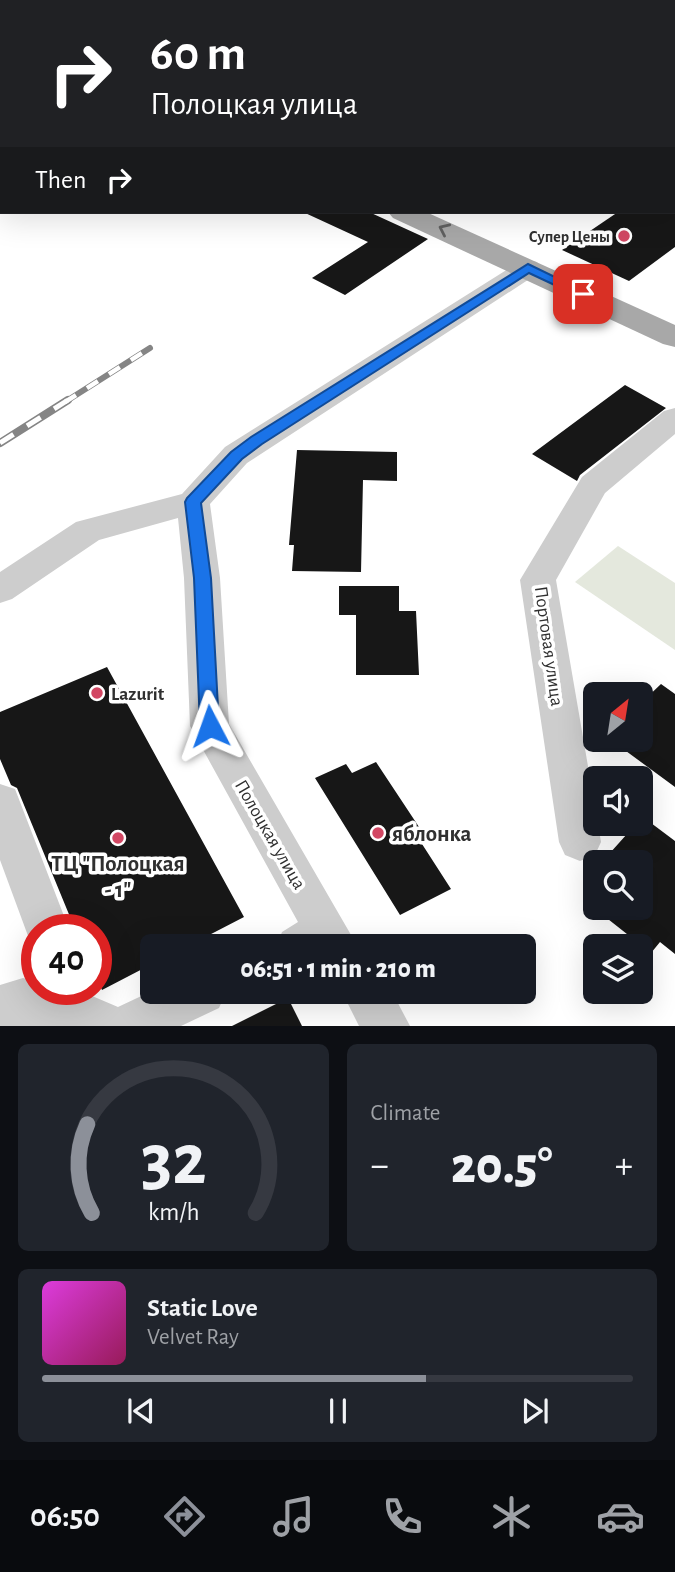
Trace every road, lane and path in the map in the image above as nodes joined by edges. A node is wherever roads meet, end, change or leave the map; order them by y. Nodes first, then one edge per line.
1 (407, 214) edge
2 (528, 268) junction
3 (675, 337) edge
4 (675, 418) edge
5 (193, 502) junction
6 (0, 590) edge
7 (0, 802) edge
8 (580, 842) dead end
9 (41, 914) edge
10 (315, 934) edge
11 (177, 1004) edge
12 (372, 1004) edge
13 (0, 1007) edge
14 (84, 1009) edge
15 (129, 1026) edge
16 (386, 1026) edge

2 -> 1 main road
2 - 3 main road
2 - 5 street
4 - 8 street, Портовая улица
5 - 6 street
5 - 10 street, Полоцкая улица
7 - 9 street
11 - 15 street
12 - 16 street
13 - 14 street

